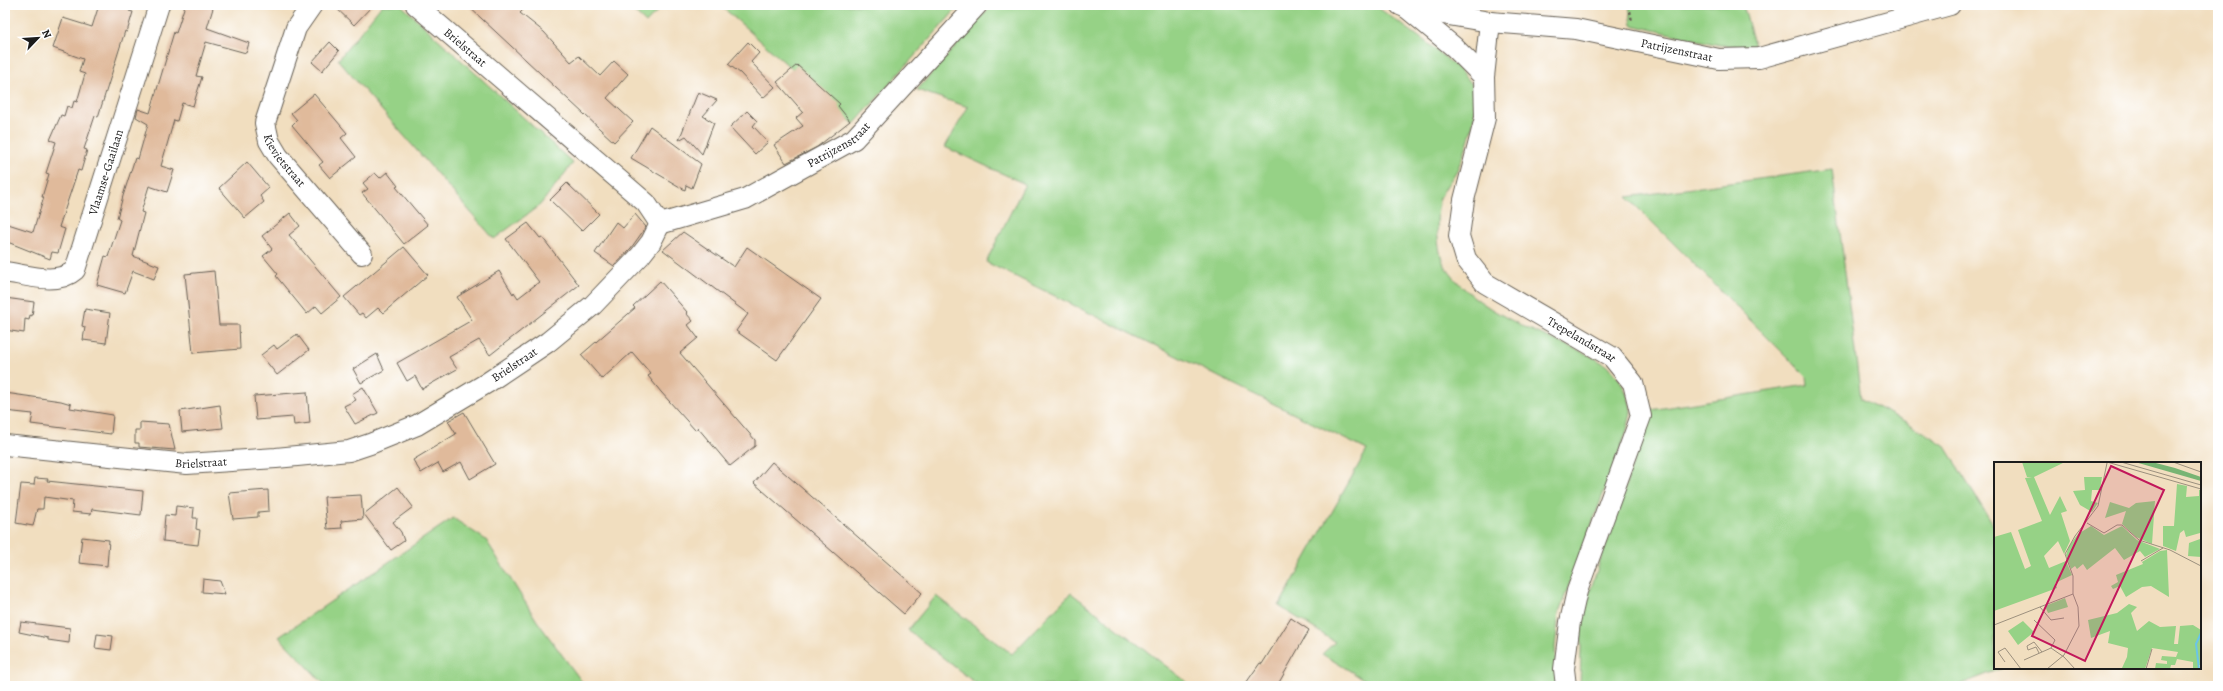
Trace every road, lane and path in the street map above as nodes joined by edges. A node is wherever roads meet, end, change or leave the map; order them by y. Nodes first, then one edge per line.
1 (159, 5) edge
2 (312, 5) edge
3 (416, 5) edge
4 (977, 5) edge
5 (1950, 5) edge
6 (1404, 6) edge
7 (1490, 22) junction
8 (1484, 77) junction
9 (660, 224) junction
10 (362, 254) dead end
11 (5, 272) edge
12 (5, 445) edge
13 (1566, 686) edge

1 - 11 street, Vlaamse-Gaailaan
2 - 10 street, Kievietstraat
3 - 9 street, Brielstraat
4 - 9 street, Patrijzenstraat
5 - 7 street, Patrijzenstraat
6 - 7 street, Patrijzenstraat
6 - 8 street
7 - 8 street, Trepelandstraat
8 - 13 street, Trepelandstraat
9 - 12 street, Brielstraat

